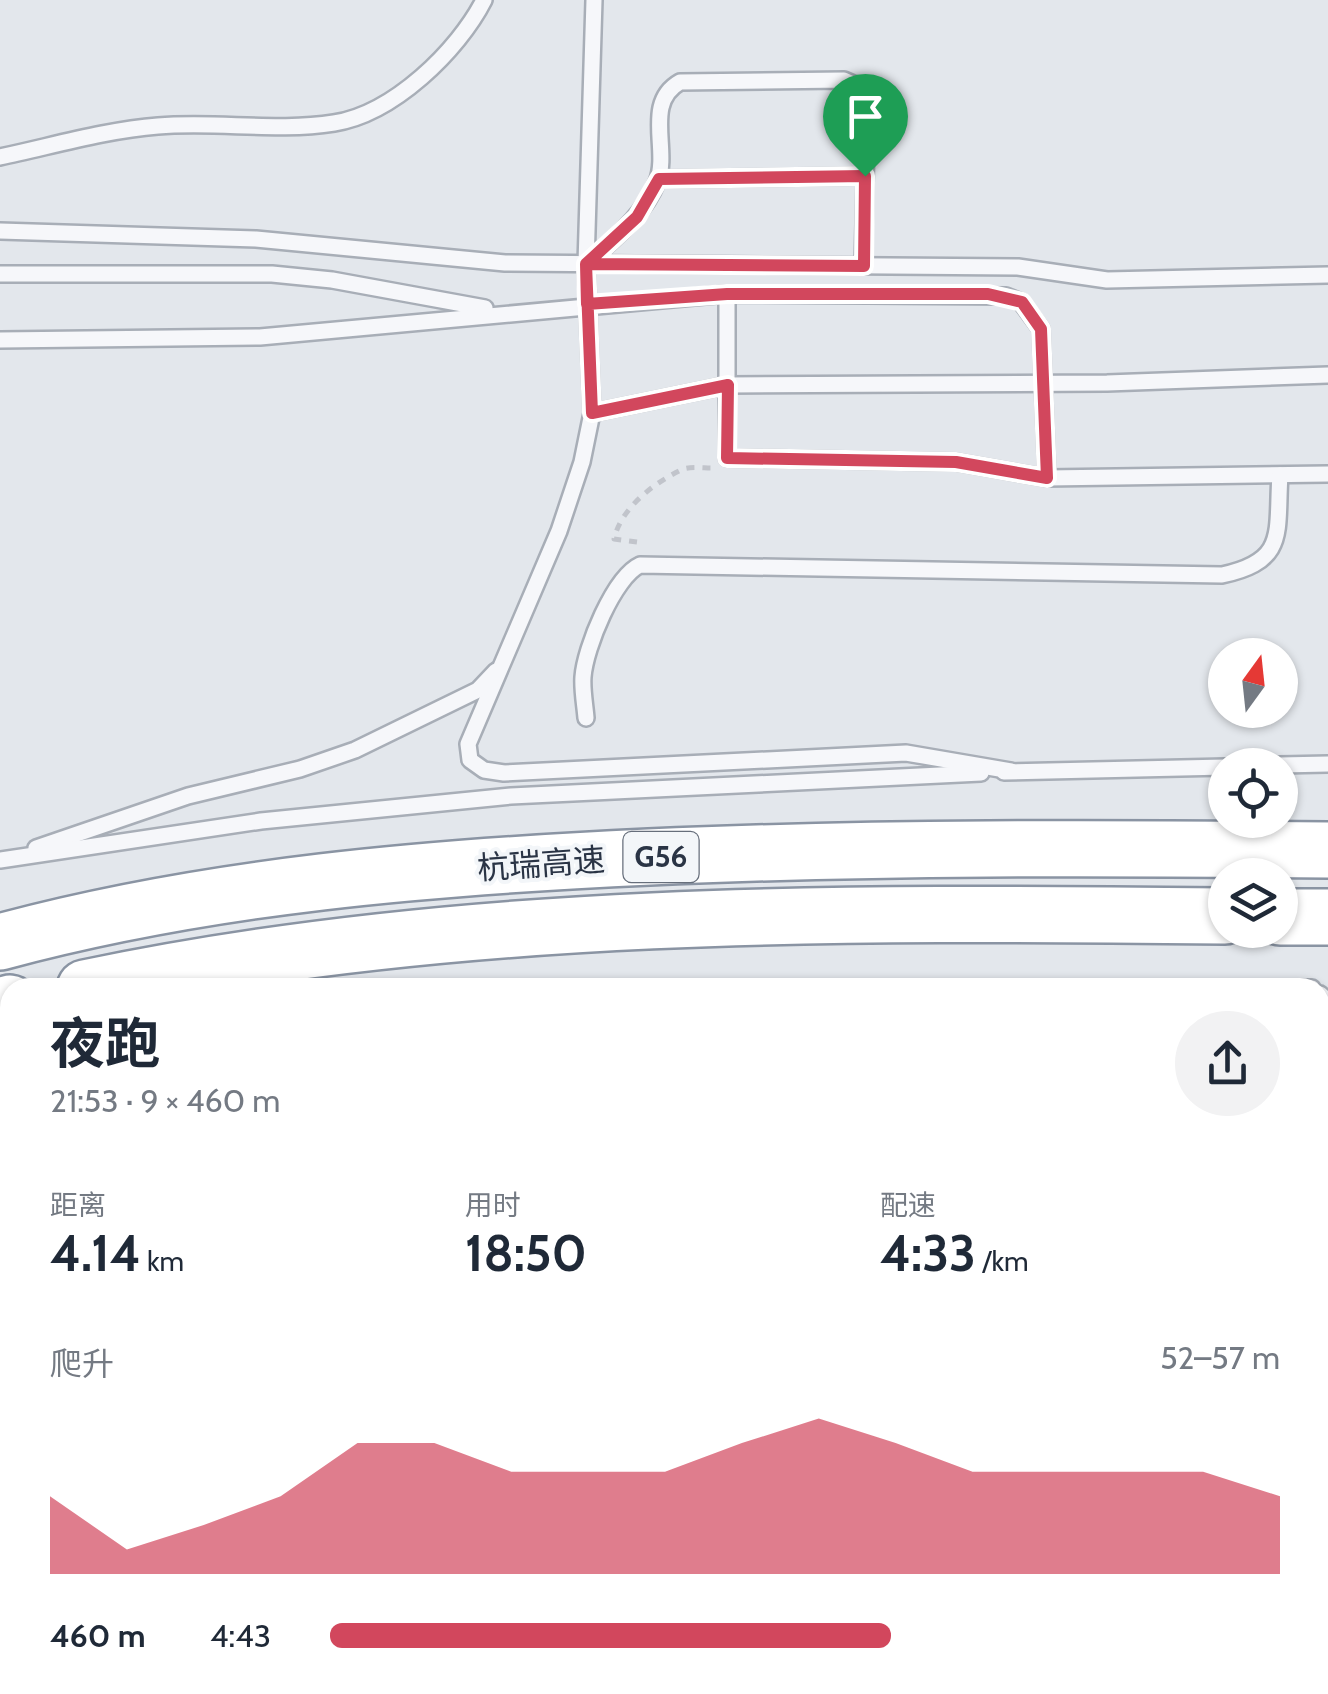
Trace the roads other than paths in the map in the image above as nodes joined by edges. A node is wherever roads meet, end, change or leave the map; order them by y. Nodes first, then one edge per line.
1 (484, 0) edge
2 (594, 0) edge
3 (0, 157) edge
4 (865, 176) junction
5 (659, 179) junction
6 (0, 232) edge
7 (586, 264) junction
8 (864, 266) junction
9 (0, 274) edge
10 (1328, 274) edge
11 (727, 294) junction
12 (587, 304) junction
13 (504, 311) junction
14 (0, 340) edge
15 (1328, 375) edge
16 (1043, 382) junction
17 (728, 385) junction
18 (592, 413) junction
19 (1328, 474) edge
20 (1280, 475) junction
21 (1047, 478) junction
22 (506, 661) junction
23 (586, 718) dead end
24 (1328, 764) edge
25 (1298, 765) edge
26 (1208, 766) edge
27 (1011, 771) junction
28 (1328, 850) edge
29 (0, 860) edge
30 (1208, 916) edge
31 (1298, 917) edge
32 (1328, 917) edge
33 (0, 942) edge
34 (132, 978) edge

1 - 3 lane
2 - 7 lane
4 - 5 lane
4 - 5 lane
4 - 8 lane
5 - 7 lane
6 - 7 lane
7 - 8 lane
7 - 12 lane
8 - 10 lane
9 - 13 lane
11 - 12 lane
11 - 16 lane
11 - 17 lane
12 - 13 lane
12 - 18 lane
13 - 14 lane
15 - 16 lane
16 - 17 lane
16 - 21 lane
17 - 18 lane
17 - 21 lane
18 - 22 lane
19 - 20 lane
20 - 21 lane
20 - 23 lane
22 - 27 lane
22 - 29 lane
24 - 25 lane
26 - 27 lane
27 - 29 lane
28 - 33 highway, 杭瑞高速 / G56
30 - 34 highway, 杭瑞高速 / G56
31 - 32 highway

